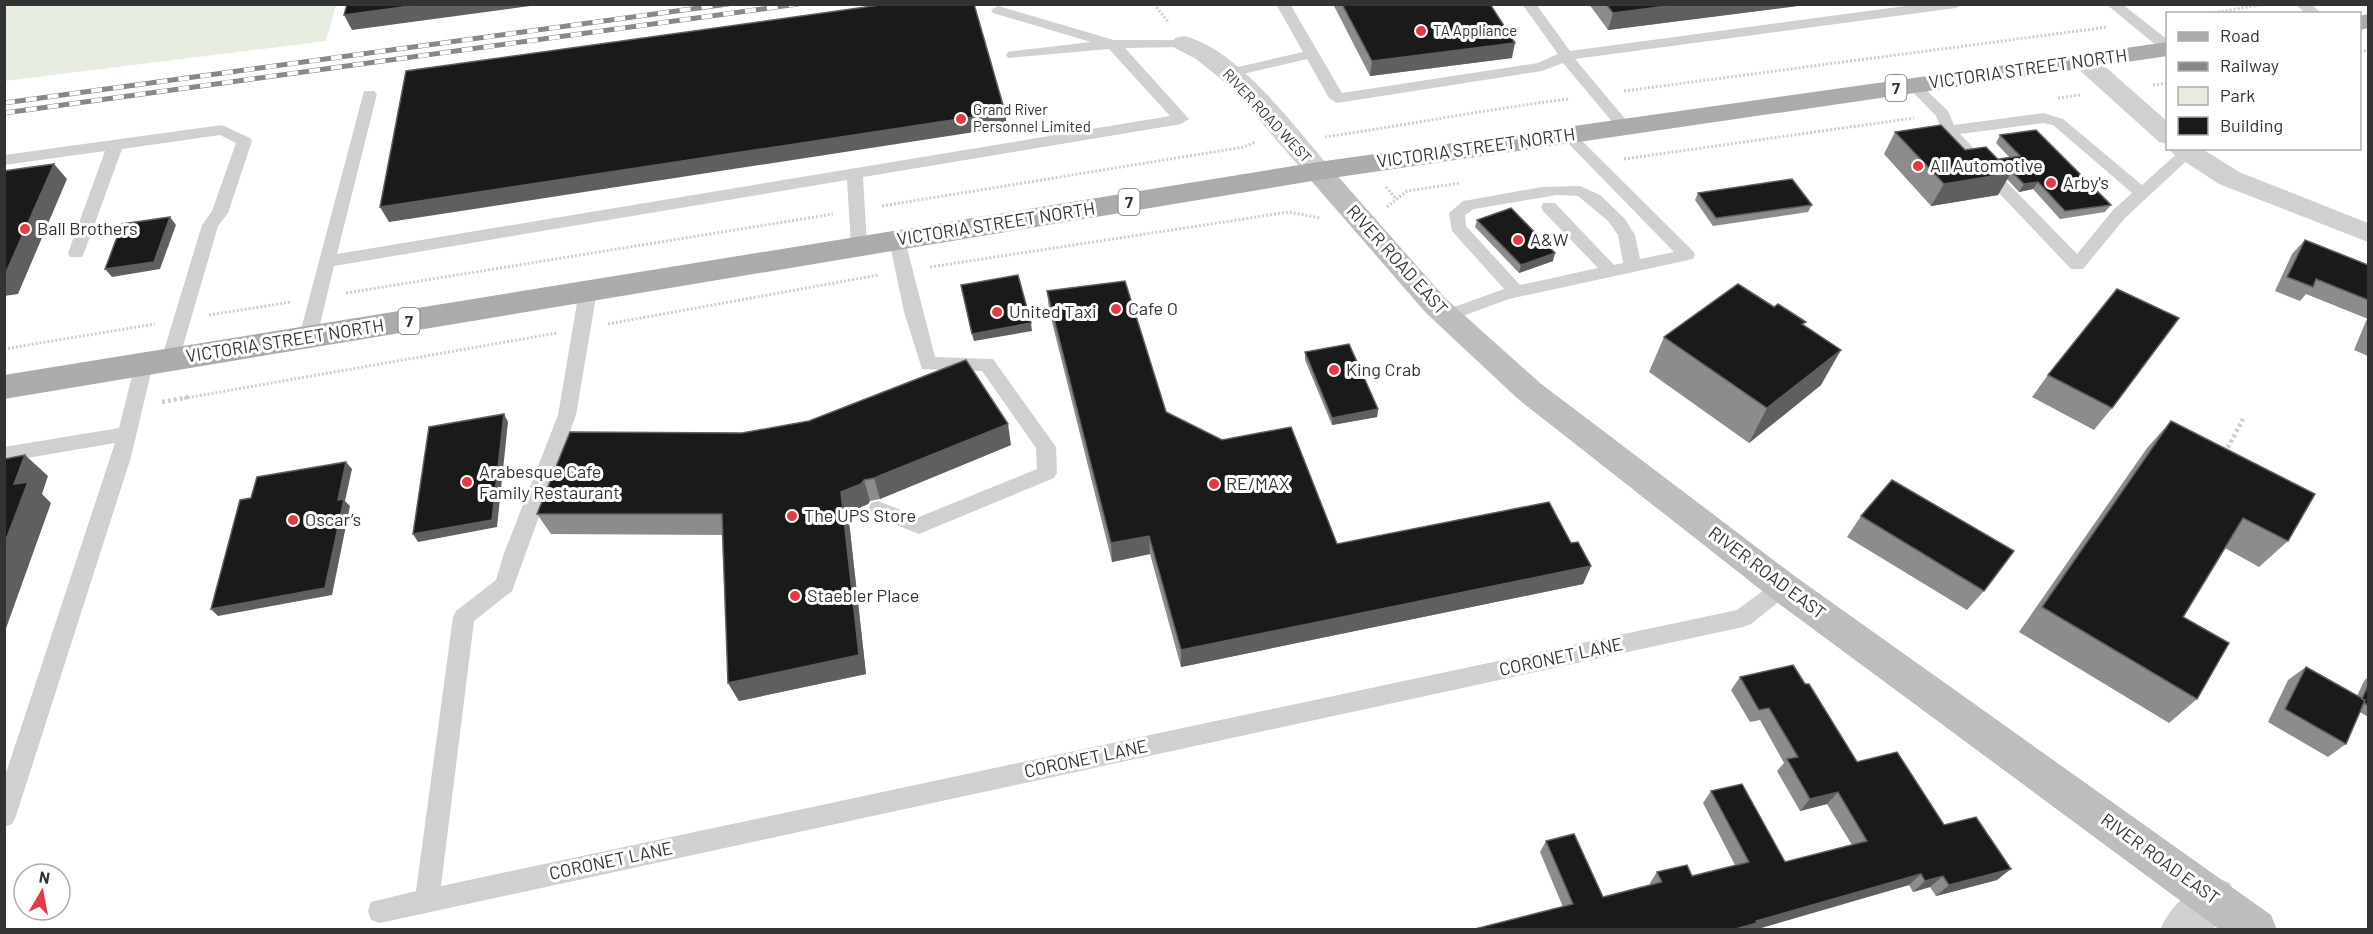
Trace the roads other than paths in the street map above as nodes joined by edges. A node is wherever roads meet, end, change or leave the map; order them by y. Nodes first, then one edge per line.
1 (1283, 4) edge
2 (1529, 4) edge
3 (1956, 4) edge
4 (2134, 4) edge
5 (2114, 6) edge
6 (999, 10) dead end
7 (1184, 43) joint
8 (1113, 44) junction
9 (2166, 47) edge
10 (2166, 49) edge
11 (1311, 54) junction
12 (1013, 55) dead end
13 (1566, 56) junction
14 (2084, 61) junction
15 (1230, 73) junction
16 (1913, 85) junction
17 (369, 94) dead end
18 (2026, 121) junction
19 (1624, 127) junction
20 (1948, 131) junction
21 (2166, 134) edge
22 (1568, 135) junction
23 (2043, 138) edge
24 (115, 145) junction
25 (2176, 150) edge
26 (2185, 150) edge
27 (4, 160) edge
28 (1318, 171) junction
29 (855, 173) junction
30 (2142, 193) junction
31 (1549, 207) dead end
32 (2368, 233) edge
33 (897, 240) junction
34 (859, 246) junction
35 (76, 254) dead end
36 (327, 261) junction
37 (1632, 266) junction
38 (1610, 271) junction
39 (588, 291) junction
40 (1516, 291) junction
41 (1446, 315) junction
42 (308, 337) junction
43 (157, 362) junction
44 (4, 387) edge
45 (127, 434) junction
46 (4, 455) edge
47 (878, 509) dead end
48 (1783, 587) junction
49 (4, 816) edge
50 (2215, 898) junction
51 (427, 901) junction
52 (380, 911) dead end
53 (2181, 930) edge
54 (2256, 930) edge

1 - 11 lane
2 - 13 lane
3 - 13 lane
4 - 5 lane
5 - 9 lane
6 - 8 lane
7 - 8 lane
7 - 15 street, RIVER ROAD WEST
8 - 12 lane
8 - 29 lane
10 - 14 main road, VICTORIA STREET NORTH / 7
11 - 13 lane
11 - 15 lane
13 - 19 lane
14 - 16 main road, VICTORIA STREET NORTH / 7
14 - 21 street
15 - 28 street, RIVER ROAD WEST
16 - 19 main road, VICTORIA STREET NORTH / 7
16 - 20 lane
17 - 36 lane
18 - 20 lane
18 - 23 lane
18 - 30 lane
19 - 22 main road, VICTORIA STREET NORTH / 7
20 - 30 lane
22 - 28 main road, VICTORIA STREET NORTH / 7
22 - 37 lane
24 - 27 lane
24 - 35 lane
24 - 43 lane
25 - 30 lane
26 - 32 street
28 - 33 main road, VICTORIA STREET NORTH / 7
28 - 41 street, RIVER ROAD EAST
29 - 34 lane
29 - 36 lane
31 - 38 lane
33 - 34 main road, VICTORIA STREET NORTH / 7
33 - 47 lane
34 - 39 main road, VICTORIA STREET NORTH / 7
36 - 42 lane
37 - 38 lane
37 - 40 lane
38 - 40 lane
39 - 42 main road, VICTORIA STREET NORTH / 7
39 - 51 lane
40 - 41 lane
41 - 48 street, RIVER ROAD EAST
42 - 43 main road, VICTORIA STREET NORTH / 7
43 - 44 main road, VICTORIA STREET NORTH / 7
43 - 45 lane
45 - 46 lane
45 - 49 lane
48 - 50 street, RIVER ROAD EAST
48 - 51 lane, CORONET LANE
50 - 53 street
50 - 54 street, RIVER ROAD EAST
51 - 52 lane, CORONET LANE

